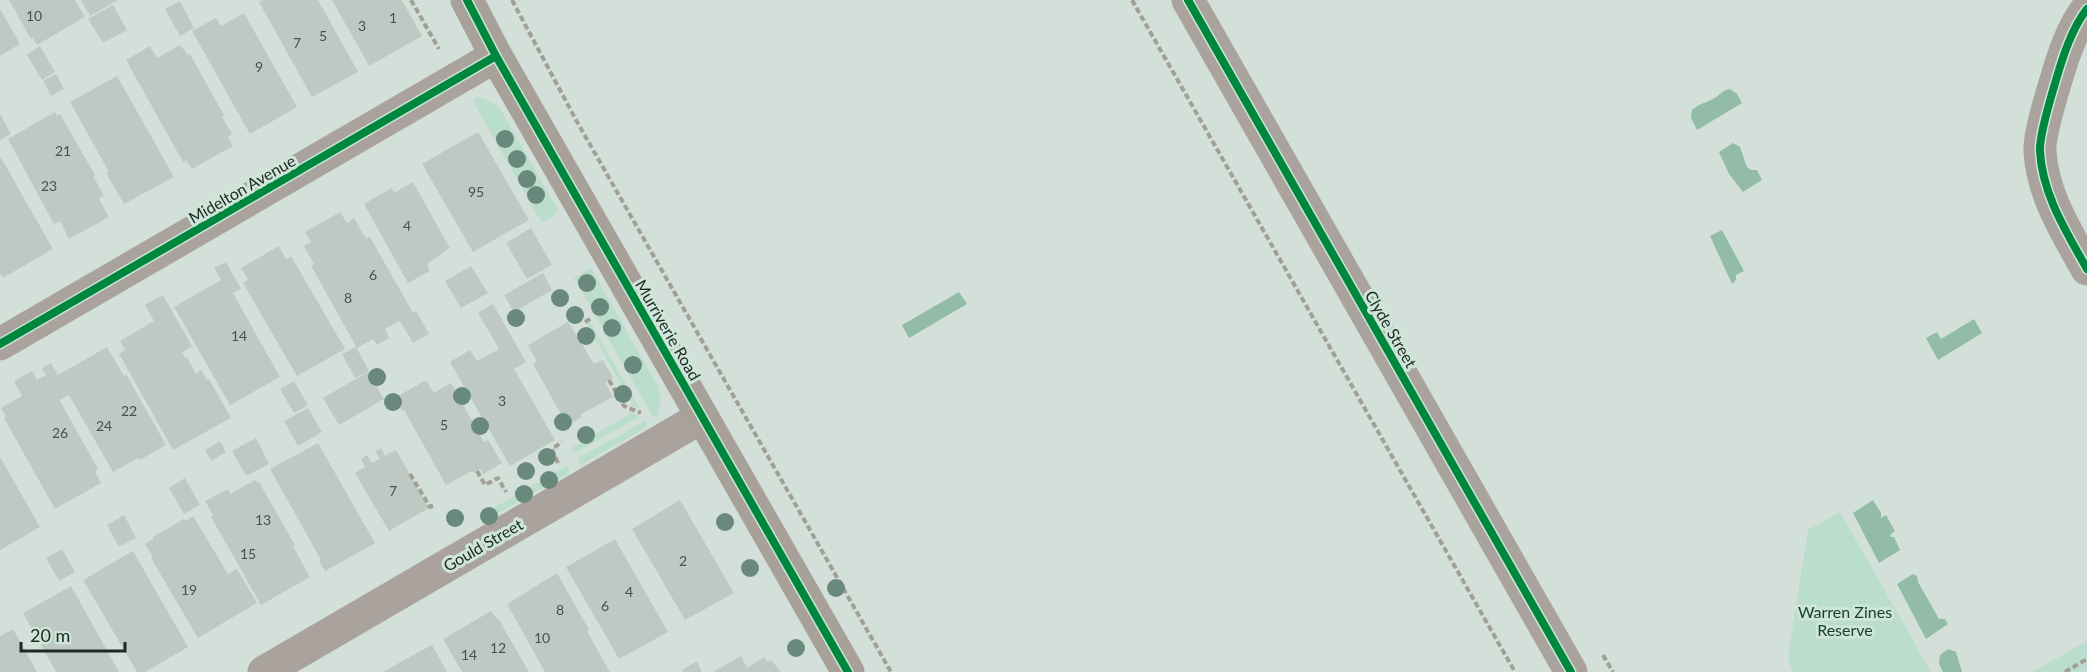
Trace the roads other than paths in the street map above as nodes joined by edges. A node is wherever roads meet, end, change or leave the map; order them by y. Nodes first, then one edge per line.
1 (467, 0) edge
2 (1188, 0) edge
3 (2087, 9) edge
4 (496, 56) junction
5 (2087, 269) edge
6 (0, 344) edge
7 (702, 417) junction
8 (264, 672) edge
9 (848, 672) edge
10 (1571, 672) edge

1 - 4 street, Murriverie Road
2 - 10 street, Clyde Street
3 - 5 street
4 - 6 street, Midelton Avenue
4 - 7 street, Murriverie Road
7 - 8 street, Gould Street
7 - 9 street, Murriverie Road

